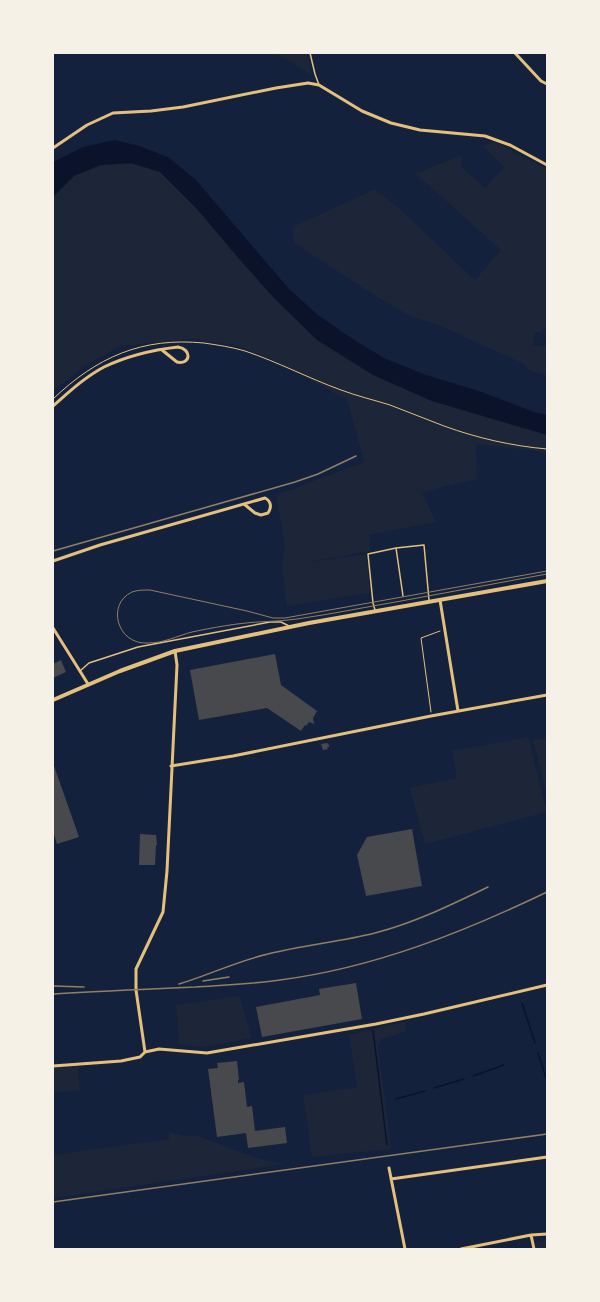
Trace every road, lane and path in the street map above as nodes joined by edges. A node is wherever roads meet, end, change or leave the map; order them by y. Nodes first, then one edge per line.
1 (310, 53) edge
2 (515, 53) edge
3 (547, 84) edge
4 (319, 85) junction
5 (53, 148) edge
6 (547, 165) edge
7 (162, 350) junction
8 (53, 399) edge
9 (53, 406) edge
10 (547, 449) edge
11 (244, 504) junction
12 (396, 548) junction
13 (53, 561) edge
14 (547, 581) edge
15 (403, 596) dead end
16 (440, 600) junction
17 (429, 602) junction
18 (376, 612) junction
19 (292, 627) junction
20 (53, 628) edge
21 (444, 630) junction
22 (175, 652) junction
23 (80, 672) junction
24 (88, 684) junction
25 (547, 695) edge
26 (53, 700) edge
27 (458, 711) junction
28 (432, 716) junction
29 (171, 766) junction
30 (547, 984) edge
31 (145, 1052) junction
32 (53, 1066) edge
33 (547, 1157) edge
34 (389, 1168) dead end
35 (391, 1179) junction
36 (547, 1234) edge
37 (532, 1236) junction
38 (405, 1249) edge
39 (461, 1249) edge
40 (534, 1249) edge

1 - 4 lane
2 - 3 street
4 - 5 street
4 - 6 street
7 - 7 street
7 - 9 street
8 - 10 path
11 - 11 street
11 - 13 street
12 - 15 lane
12 - 17 lane
12 - 18 lane
14 - 16 street
16 - 17 street
16 - 21 street
17 - 18 street
18 - 19 street
19 - 22 street
19 - 23 lane
20 - 23 street
21 - 27 street
21 - 28 path
22 - 24 street
22 - 29 street
23 - 24 street
24 - 26 street
25 - 27 street
27 - 28 street
28 - 29 street
29 - 31 street
30 - 31 street
31 - 32 street
33 - 35 street
34 - 35 street
35 - 38 street
36 - 37 street
37 - 39 street
37 - 40 street

